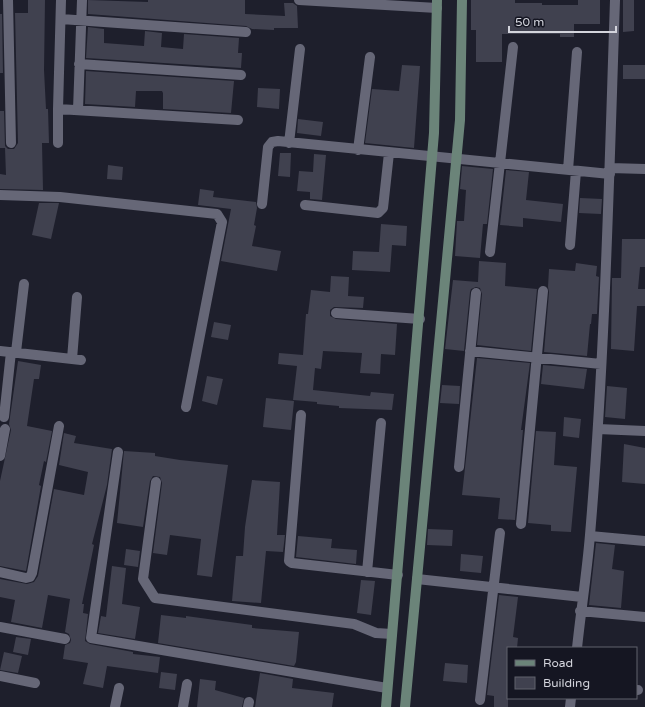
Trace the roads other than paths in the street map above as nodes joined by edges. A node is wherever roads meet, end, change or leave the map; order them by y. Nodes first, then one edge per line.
1 (8, 0) edge
2 (61, 0) edge
3 (82, 0) edge
4 (299, 0) edge
5 (462, 0) edge
6 (615, 0) edge
7 (335, 1) edge
8 (376, 2) edge
9 (437, 4) edge
10 (61, 19) junction
11 (82, 20) junction
12 (246, 32) dead end
13 (513, 47) dead end
14 (300, 49) dead end
15 (577, 52) dead end
16 (370, 57) dead end
17 (79, 64) junction
18 (242, 75) dead end
19 (58, 109) junction
20 (78, 110) junction
21 (238, 120) dead end
22 (11, 143) dead end
23 (58, 143) dead end
24 (289, 143) junction
25 (358, 150) junction
26 (389, 153) junction
27 (432, 158) junction
28 (457, 160) junction
29 (500, 164) junction
30 (645, 169) edge
31 (572, 171) junction
32 (610, 171) junction
33 (0, 195) edge
34 (262, 204) dead end
35 (305, 205) dead end
36 (570, 245) dead end
37 (490, 252) dead end
38 (24, 284) dead end
39 (543, 291) dead end
40 (476, 293) dead end
41 (77, 297) dead end
42 (336, 313) dead end
43 (420, 319) junction
44 (0, 351) edge
45 (470, 351) junction
46 (13, 352) junction
47 (537, 357) junction
48 (601, 364) junction
49 (186, 407) dead end
50 (301, 415) dead end
51 (4, 417) dead end
52 (381, 424) dead end
53 (59, 426) dead end
54 (6, 429) dead end
55 (598, 429) junction
56 (645, 431) edge
57 (118, 452) dead end
58 (0, 456) edge
59 (459, 467) dead end
60 (156, 482) dead end
61 (521, 524) dead end
62 (500, 533) dead end
63 (590, 536) junction
64 (645, 541) edge
65 (0, 572) edge
66 (368, 572) junction
67 (398, 575) junction
68 (417, 579) junction
69 (492, 588) junction
70 (582, 597) junction
71 (580, 612) junction
72 (645, 617) edge
73 (0, 627) edge
74 (392, 634) junction
75 (65, 639) dead end
76 (576, 647) edge
77 (0, 676) edge
78 (35, 682) dead end
79 (187, 684) dead end
80 (118, 688) dead end
81 (387, 688) junction
82 (480, 700) dead end
83 (115, 707) edge
84 (183, 707) edge
85 (386, 707) edge
86 (405, 707) edge

1 - 22 street
2 - 10 street
3 - 11 street
4 - 7 street
5 - 28 street
6 - 32 street
7 - 8 street
8 - 9 street
9 - 27 street
10 - 11 street
10 - 19 street
11 - 12 street
11 - 17 street
13 - 29 street
14 - 24 street
15 - 31 street
16 - 25 street
17 - 18 street
17 - 20 street
19 - 20 street
19 - 23 street
20 - 21 street
24 - 25 street
24 - 34 street
25 - 26 street
26 - 27 street
26 - 35 street
27 - 28 street
27 - 43 street
28 - 29 street
28 - 68 street
29 - 31 street
29 - 37 street
30 - 32 street
31 - 32 street
31 - 36 street
32 - 48 street
33 - 49 street
38 - 46 street
39 - 47 street
40 - 45 street
41 - 46 street
42 - 43 street
43 - 67 street
44 - 46 street
45 - 47 street
45 - 59 street
46 - 51 street
47 - 48 street
47 - 61 street
48 - 55 street
50 - 66 street
52 - 66 street
53 - 65 street
54 - 58 street
55 - 56 street
55 - 63 street
57 - 81 street
60 - 74 street
62 - 69 street
63 - 64 street
63 - 70 street
66 - 67 street
67 - 74 street
68 - 69 street
68 - 86 street
69 - 70 street
69 - 82 street
70 - 71 street
71 - 72 street
71 - 76 street
73 - 75 street
74 - 81 street
77 - 78 street
79 - 84 street
80 - 83 street
81 - 85 street

